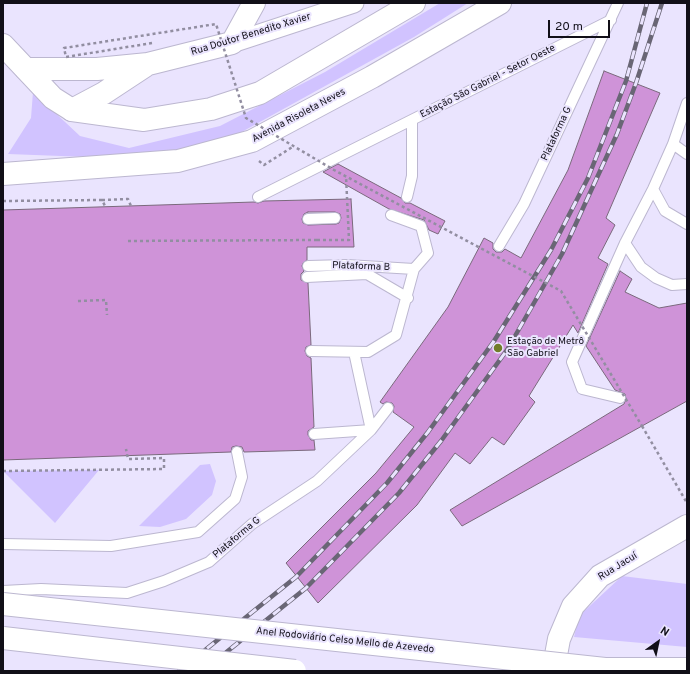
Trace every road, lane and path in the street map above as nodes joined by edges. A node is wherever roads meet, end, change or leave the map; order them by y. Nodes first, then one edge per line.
1 (254, 3) edge
2 (354, 3) edge
3 (414, 3) edge
4 (500, 3) edge
5 (618, 3) edge
6 (611, 20) junction
7 (152, 43) dead end
8 (232, 43) junction
9 (7, 50) edge
10 (148, 64) junction
11 (26, 69) junction
12 (687, 103) edge
13 (72, 110) junction
14 (412, 121) junction
15 (674, 144) junction
16 (294, 146) junction
17 (687, 154) edge
18 (264, 165) dead end
19 (4, 174) edge
20 (346, 176) junction
21 (653, 189) junction
22 (258, 197) dead end
23 (407, 197) dead end
24 (102, 200) junction
25 (3, 201) edge
26 (105, 206) dead end
27 (131, 206) dead end
28 (391, 215) dead end
29 (335, 218) dead end
30 (308, 219) dead end
31 (687, 224) edge
32 (128, 241) dead end
33 (625, 243) junction
34 (499, 246) dead end
35 (308, 266) dead end
36 (414, 269) junction
37 (307, 277) dead end
38 (687, 284) edge
39 (408, 298) junction
40 (78, 302) dead end
41 (107, 315) dead end
42 (311, 350) dead end
43 (354, 352) junction
44 (620, 398) dead end
45 (388, 408) dead end
46 (370, 430) junction
47 (314, 434) dead end
48 (126, 449) dead end
49 (237, 452) dead end
50 (3, 471) edge
51 (687, 503) edge
52 (687, 526) edge
53 (3, 544) edge
54 (3, 590) edge
55 (3, 604) edge
56 (3, 638) edge
57 (687, 669) edge
58 (295, 671) edge
59 (554, 671) edge

1 - 8 main road
2 - 8 street, Rua Doutor Benedito Xavier
3 - 13 main road
4 - 19 main road, Avenida Risoleta Neves
5 - 6 lane
6 - 14 lane, Estação São Gabriel - Setor Oeste
6 - 34 lane, Plataforma G
7 - 16 path, bridge
8 - 10 main road, Rua Doutor Benedito Xavier
9 - 11 main road
10 - 11 main road, Rua Doutor Benedito Xavier
10 - 13 main road, Rua Doutor Benedito Xavier
11 - 13 main road
12 - 15 lane
14 - 22 lane, Estação São Gabriel - Setor Oeste
14 - 23 lane, Estação São Gabriel - Setor Oeste
15 - 17 lane
15 - 21 lane
16 - 18 path
16 - 20 path, bridge
20 - 32 path, bridge
20 - 51 path, bridge
21 - 31 lane
21 - 33 lane
24 - 25 path
24 - 26 path
24 - 27 path
28 - 36 lane
29 - 30 lane
33 - 38 lane
33 - 44 lane
35 - 36 lane, Plataforma B
36 - 39 lane
37 - 39 lane
39 - 43 lane
40 - 41 path
42 - 43 lane
43 - 46 lane
45 - 46 lane, Plataforma G
46 - 47 lane
46 - 54 lane, Plataforma G
48 - 50 path
49 - 53 lane
52 - 59 main road, Rua Jacuí
55 - 57 main road, Anel Rodoviário Celso Mello de Azevedo, bridge
56 - 58 main road, bridge

